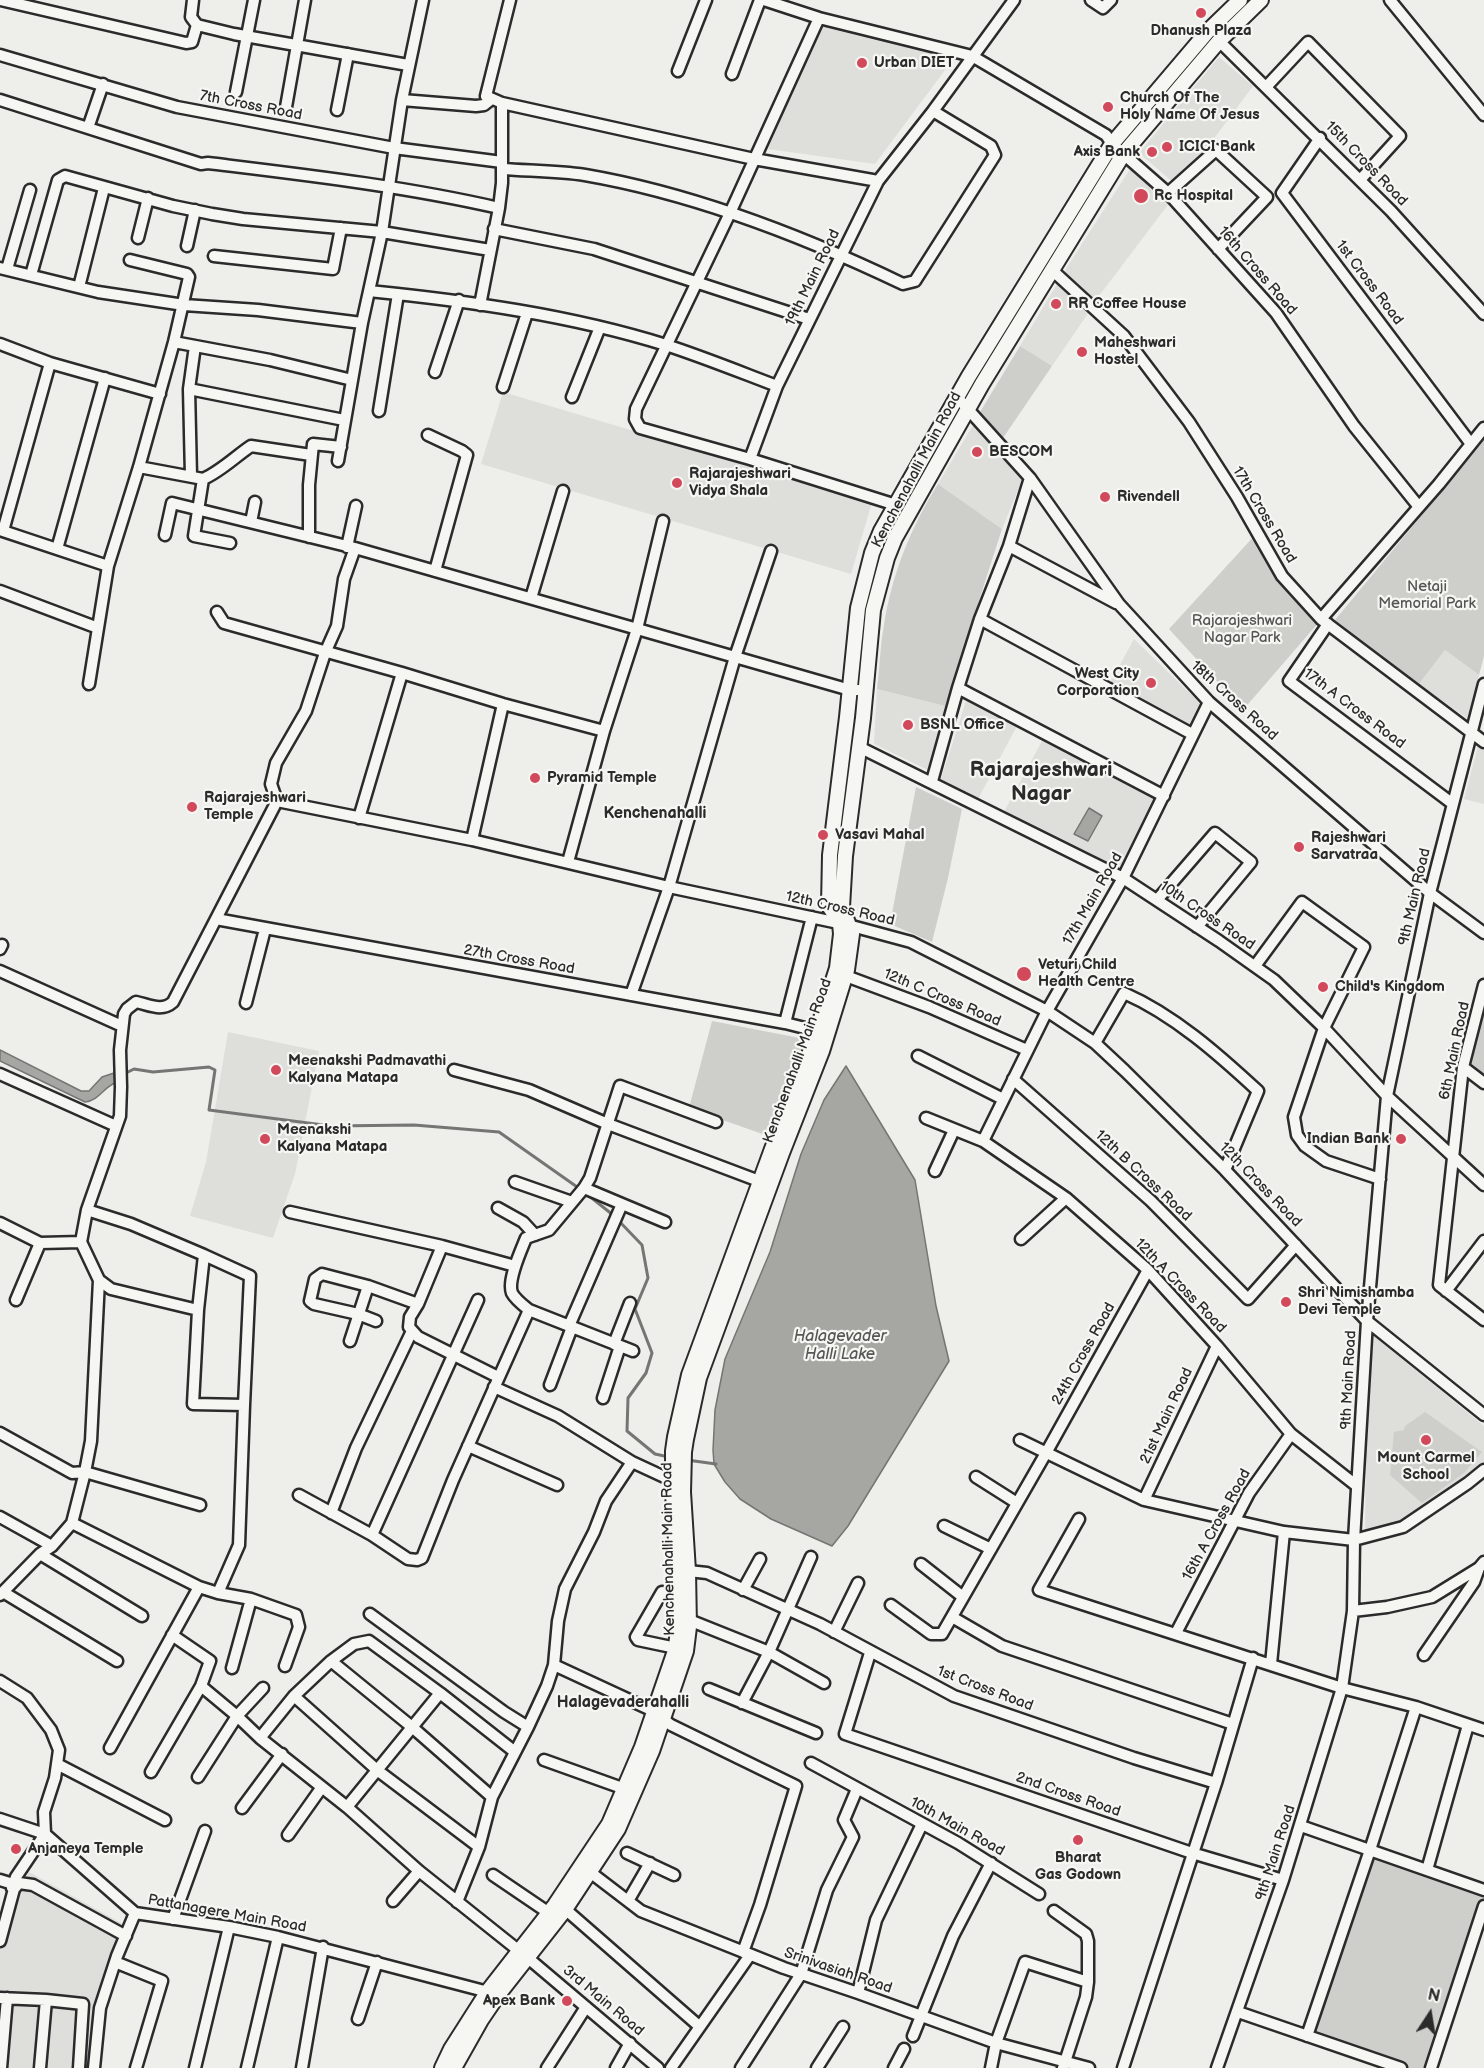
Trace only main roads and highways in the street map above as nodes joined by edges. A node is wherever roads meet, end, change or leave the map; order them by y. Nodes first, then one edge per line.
1 (1239, 0) edge
2 (1262, 0) edge
3 (844, 924) junction
4 (765, 1183) junction
5 (676, 1471) junction
6 (658, 1716) junction
7 (523, 1955) junction
8 (493, 1993) junction
9 (442, 2068) edge
10 (454, 2068) edge

1 - 3 main road, Kenchenahalli Main Road
2 - 3 main road, Kenchenahalli Main Road
3 - 4 main road, Kenchenahalli Main Road
3 - 4 main road, Kenchenahalli Main Road
4 - 5 main road, Kenchenahalli Main Road
5 - 6 main road, Kenchenahalli Main Road
5 - 6 main road, Kenchenahalli Main Road
6 - 7 main road, Kenchenahalli Main Road
6 - 7 main road, Kenchenahalli Main Road
7 - 8 main road, Kenchenahalli Main Road
8 - 9 main road, Kenchenahalli Main Road
8 - 10 main road, Kenchenahalli Main Road

